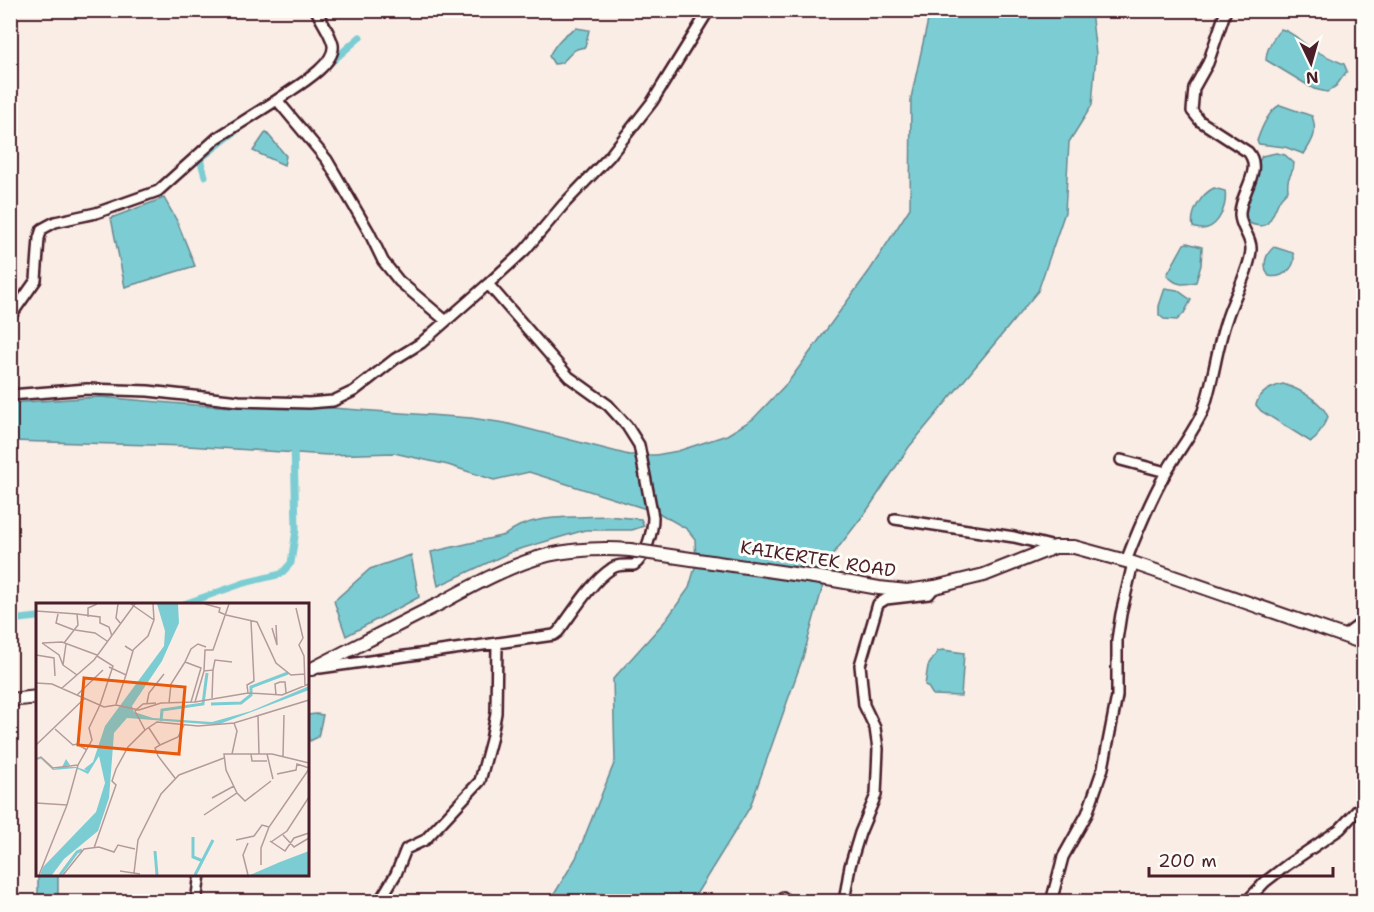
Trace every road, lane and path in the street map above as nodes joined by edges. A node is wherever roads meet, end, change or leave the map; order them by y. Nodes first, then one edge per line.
1 (316, 10) edge
2 (709, 10) edge
3 (1226, 10) edge
4 (280, 104) junction
5 (488, 284) junction
6 (10, 317) edge
7 (446, 321) junction
8 (10, 395) edge
9 (1121, 460) dead end
10 (1166, 472) junction
11 (894, 519) dead end
12 (1055, 547) junction
13 (1129, 562) junction
14 (935, 587) junction
15 (1364, 621) edge
16 (1344, 636) junction
17 (497, 643) junction
18 (1364, 644) edge
19 (310, 669) edge
20 (36, 697) edge
21 (10, 700) edge
22 (1364, 802) edge
23 (200, 876) edge
24 (196, 902) edge
25 (379, 902) edge
26 (844, 902) edge
27 (1051, 902) edge
28 (1246, 902) edge

1 - 4 street
2 - 5 street
3 - 10 street
4 - 6 street
4 - 7 street
5 - 7 street
5 - 17 street
7 - 8 street
9 - 10 street
10 - 13 street
11 - 12 street
12 - 13 main road, KAIKERTEK ROAD
12 - 14 main road, KAIKERTEK ROAD
13 - 16 main road, KAIKERTEK ROAD
13 - 27 street
14 - 19 main road, KAIKERTEK ROAD, bridge
14 - 26 street
15 - 16 street
16 - 18 main road, KAIKERTEK ROAD
17 - 19 street
17 - 25 street
20 - 21 main road
22 - 28 street
23 - 24 street

